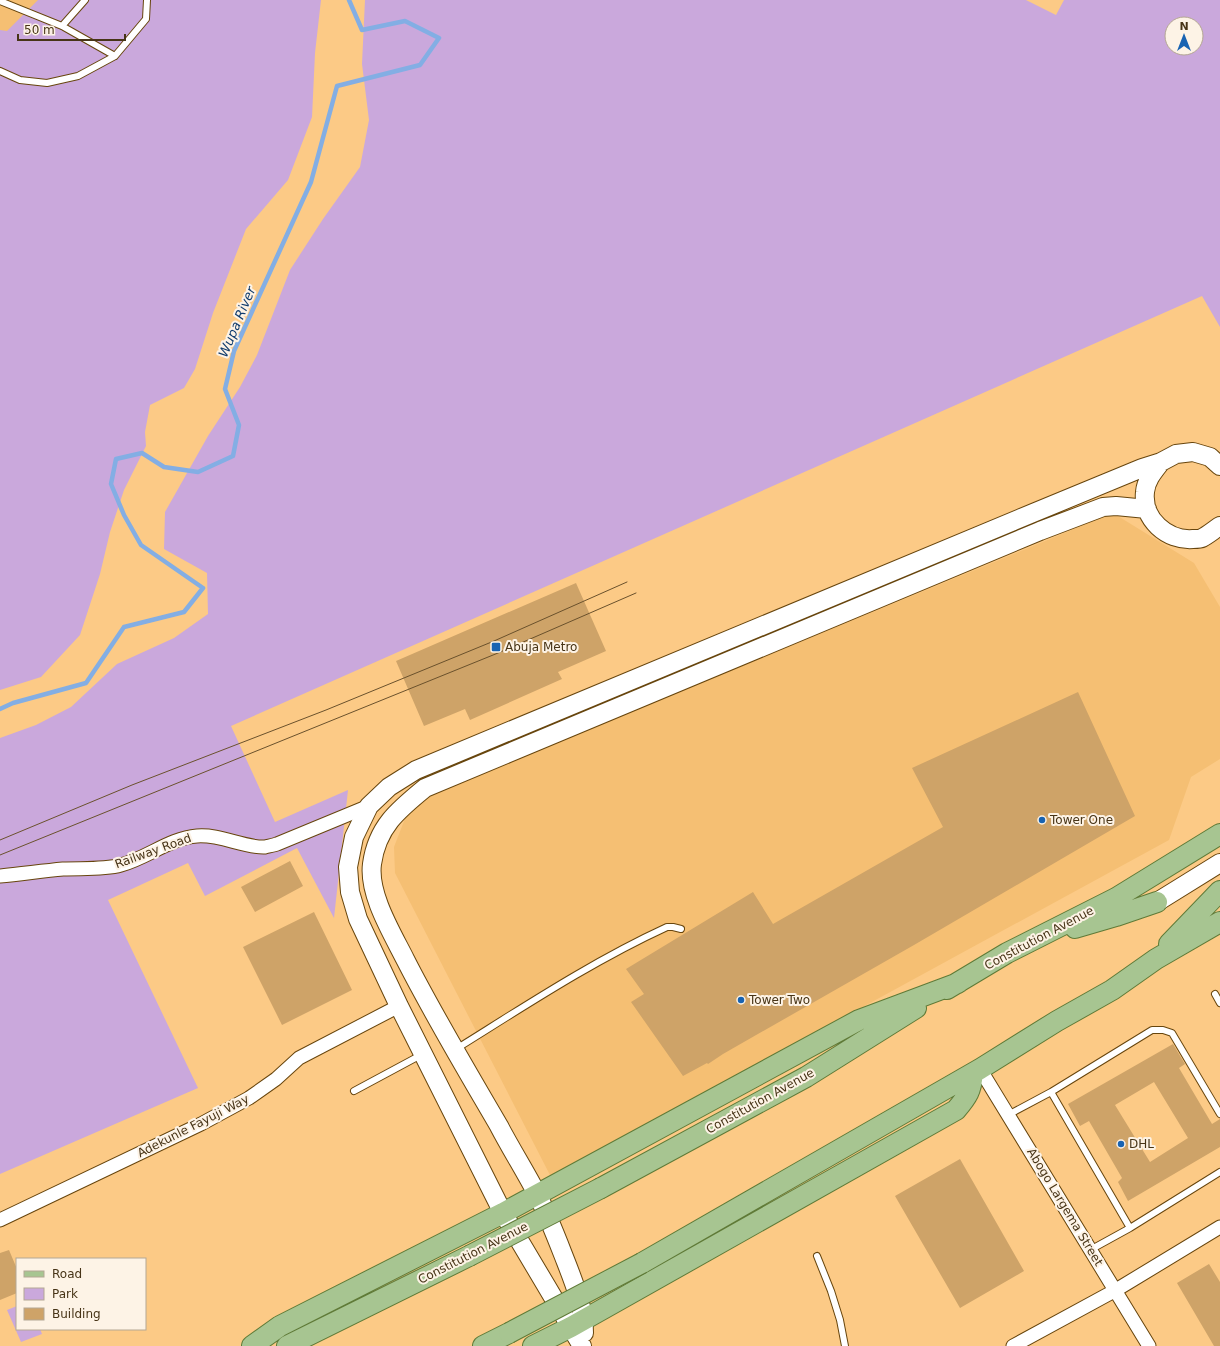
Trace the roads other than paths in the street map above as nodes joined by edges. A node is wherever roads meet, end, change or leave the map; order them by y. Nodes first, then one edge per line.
1 (85, 0) edge
2 (147, 0) edge
3 (0, 1) edge
4 (62, 26) junction
5 (115, 56) junction
6 (0, 71) edge
7 (1161, 462) junction
8 (1220, 466) edge
9 (1147, 509) junction
10 (1220, 526) edge
11 (369, 806) junction
12 (1220, 834) edge
13 (1220, 863) edge
14 (0, 876) edge
15 (1220, 891) edge
16 (1157, 902) joint
17 (1220, 922) edge
18 (681, 929) dead end
19 (1037, 938) junction
20 (1156, 959) junction
21 (958, 983) junction
22 (1215, 994) dead end
23 (1220, 1003) edge
24 (399, 1006) junction
25 (455, 1050) junction
26 (423, 1054) junction
27 (977, 1071) junction
28 (354, 1091) dead end
29 (1051, 1092) junction
30 (1220, 1114) edge
31 (1008, 1115) junction
32 (1220, 1172) edge
33 (537, 1194) junction
34 (503, 1213) junction
35 (0, 1220) edge
36 (1220, 1227) edge
37 (1130, 1228) junction
38 (1090, 1250) junction
39 (817, 1256) dead end
40 (1116, 1290) junction
41 (577, 1323) junction
42 (252, 1346) edge
43 (287, 1346) edge
44 (483, 1346) edge
45 (533, 1346) edge
46 (583, 1346) edge
47 (844, 1346) edge
48 (1013, 1346) edge
49 (1149, 1346) edge

1 - 4 lane
2 - 5 lane
3 - 4 lane
4 - 5 lane
5 - 6 lane
7 - 8 street
7 - 9 street
7 - 11 street
9 - 10 street
9 - 25 street
11 - 14 street, Railway Road
11 - 24 street
12 - 19 main road, Constitution Avenue
13 - 16 street
15 - 20 main road
16 - 19 main road
17 - 20 main road
18 - 25 lane
19 - 21 main road, Constitution Avenue
20 - 27 main road
21 - 33 main road
21 - 43 main road, Constitution Avenue, bridge
22 - 23 lane
24 - 26 street
24 - 35 street, Adekunle Fayuji Way
25 - 33 street
26 - 28 lane
26 - 34 street
27 - 31 street, Abogo Largema Street
27 - 41 main road
27 - 44 main road, bridge
29 - 30 lane
29 - 31 lane
29 - 37 lane
31 - 38 street, Abogo Largema Street
32 - 37 lane
33 - 34 main road
33 - 41 street
34 - 41 street
34 - 42 main road
36 - 40 street
37 - 38 lane
38 - 40 street, Abogo Largema Street
39 - 47 lane
40 - 48 street
40 - 49 street, Abogo Largema Street
41 - 45 main road
41 - 46 street

